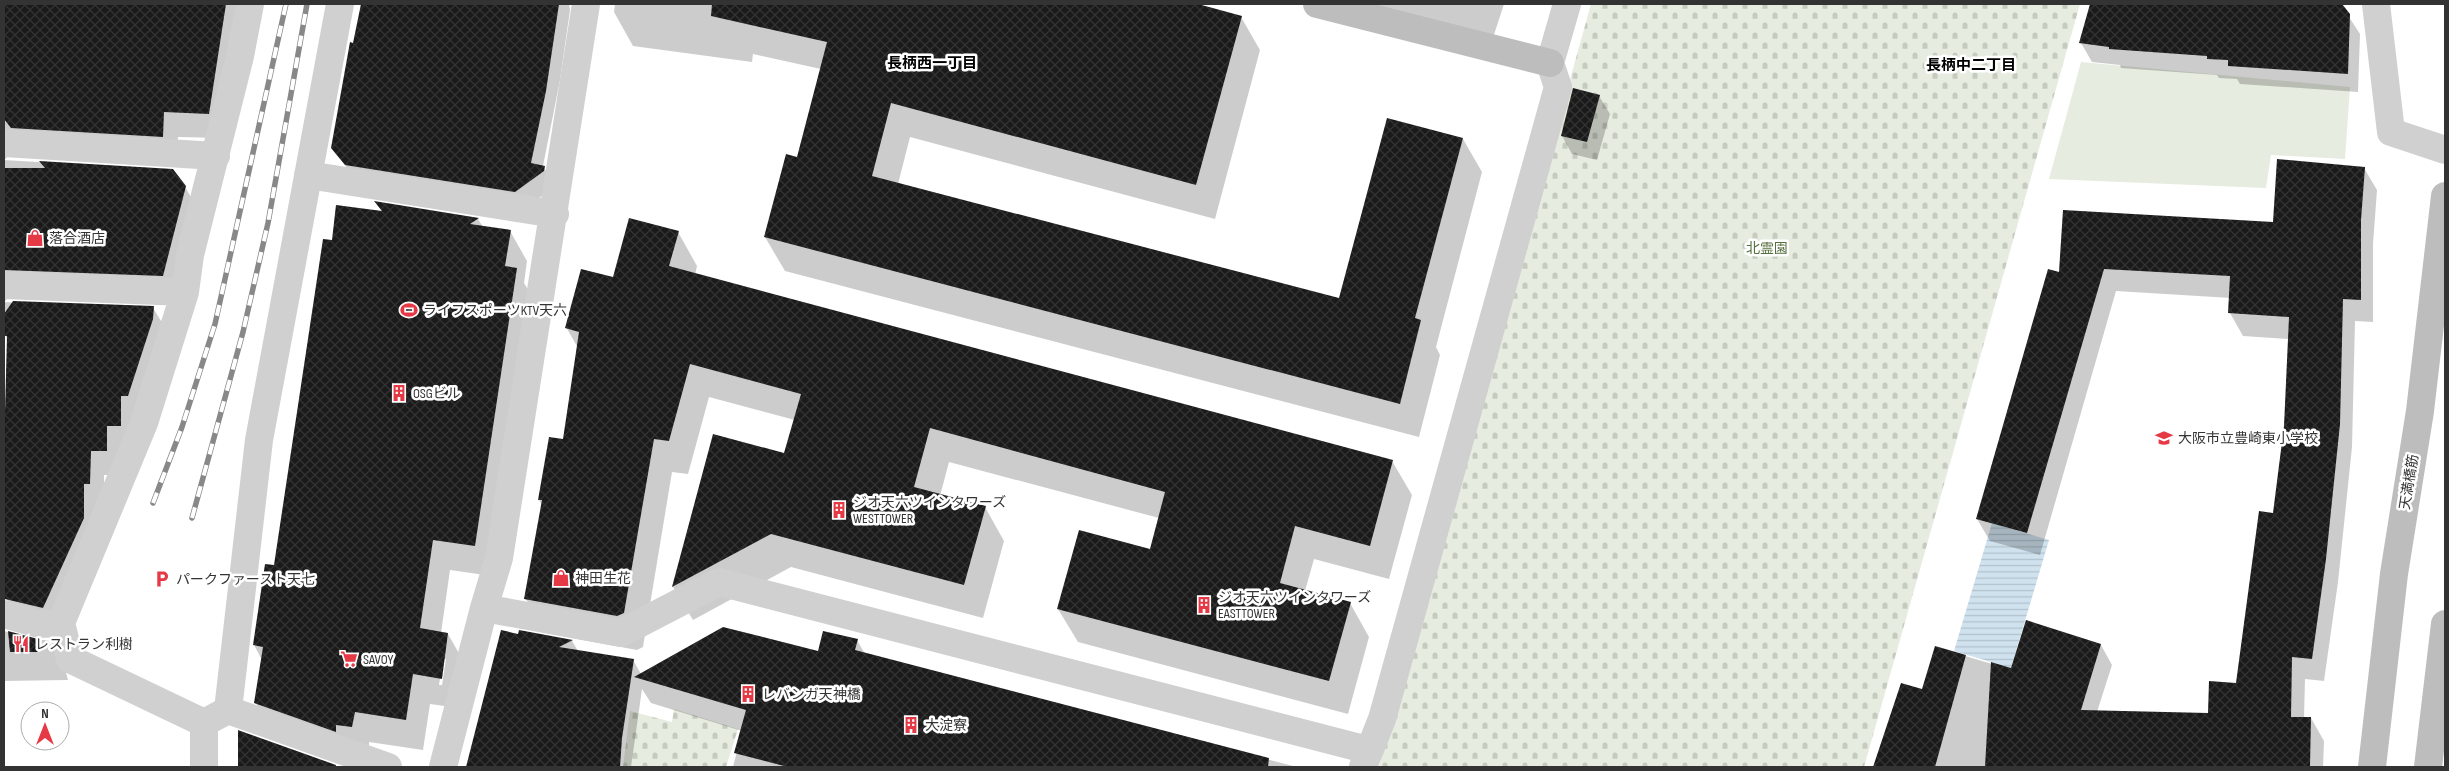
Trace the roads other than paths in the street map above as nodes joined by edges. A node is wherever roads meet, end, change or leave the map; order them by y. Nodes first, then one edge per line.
1 (250, 4) edge
2 (340, 4) edge
3 (586, 4) edge
4 (1317, 4) edge
5 (1567, 4) edge
6 (2376, 4) edge
7 (1550, 63) junction
8 (4, 143) edge
9 (2445, 150) edge
10 (216, 156) junction
11 (308, 175) junction
12 (2445, 196) edge
13 (554, 214) junction
14 (4, 284) edge
15 (185, 292) junction
16 (484, 608) junction
17 (4, 614) edge
18 (61, 623) junction
19 (2445, 624) edge
20 (228, 710) junction
21 (204, 723) junction
22 (1365, 759) edge
23 (204, 767) edge
24 (388, 767) edge
25 (443, 767) edge
26 (2372, 767) edge
27 (2428, 767) edge

1 - 10 street
2 - 11 street
3 - 13 street
4 - 7 street
5 - 7 street
6 - 9 street
7 - 22 street
8 - 10 street
10 - 15 street
11 - 13 street
11 - 20 street
12 - 26 street, 天満橋筋
13 - 16 street
14 - 15 street
15 - 18 street
16 - 22 street
16 - 25 street
17 - 18 street
18 - 21 street
19 - 27 street
20 - 21 street
20 - 24 street
21 - 23 street

